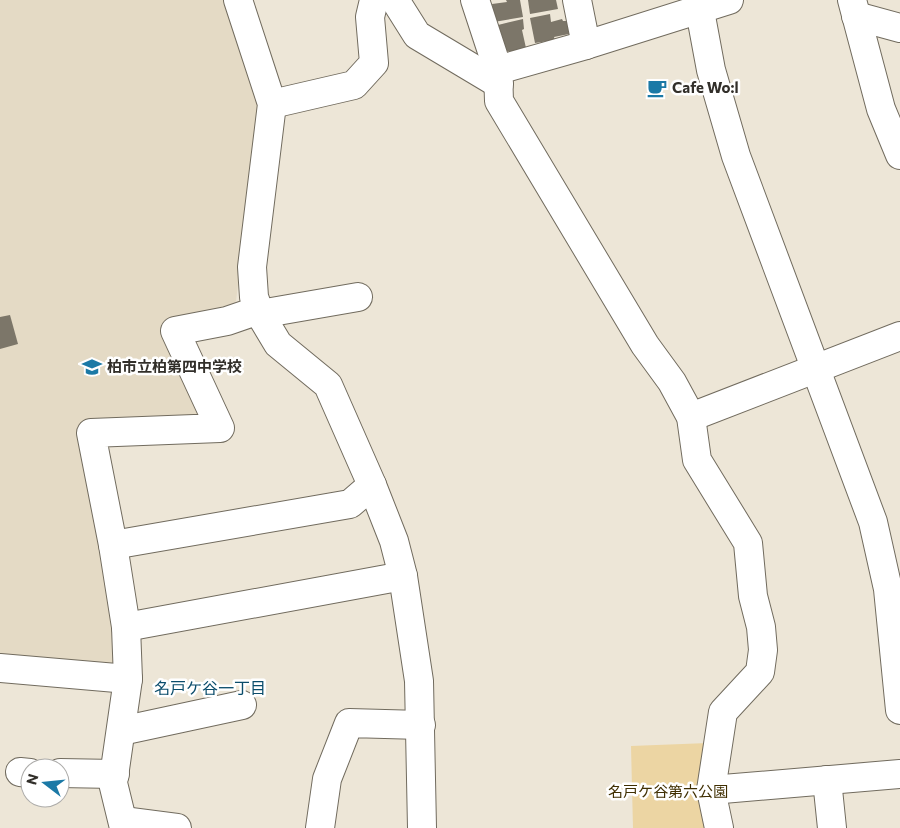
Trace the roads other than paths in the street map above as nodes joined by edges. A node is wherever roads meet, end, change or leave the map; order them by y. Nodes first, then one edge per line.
1 (238, 0) edge
2 (374, 0) edge
3 (395, 0) edge
4 (476, 0) edge
5 (577, 0) edge
6 (729, 0) edge
7 (698, 4) edge
8 (854, 8) edge
9 (900, 28) edge
10 (586, 45) junction
11 (498, 77) junction
12 (272, 104) junction
13 (900, 155) edge
14 (358, 297) dead end
15 (260, 312) junction
16 (900, 336) edge
17 (816, 369) junction
18 (691, 417) junction
19 (372, 485) junction
20 (112, 544) junction
21 (403, 576) junction
22 (126, 627) junction
23 (0, 668) edge
24 (128, 679) junction
25 (242, 705) dead end
26 (900, 710) edge
27 (421, 724) junction
28 (121, 731) junction
29 (70, 773) edge
30 (115, 774) junction
31 (900, 774) edge
32 (827, 780) junction
33 (711, 790) junction
34 (124, 824) edge
35 (420, 825) edge
36 (177, 828) edge
37 (320, 828) edge
38 (719, 828) edge
39 (832, 828) edge

1 - 12 street
2 - 12 street
3 - 11 street
4 - 11 street
5 - 10 street
6 - 7 street
7 - 10 street
7 - 17 street
8 - 9 street
8 - 13 street
10 - 11 street
11 - 18 street
12 - 15 street
14 - 15 street
15 - 19 street
15 - 20 street
16 - 17 street
17 - 18 street
17 - 26 street
18 - 33 street
19 - 20 street
19 - 21 street
20 - 22 street
21 - 22 street
21 - 27 street
22 - 24 street
23 - 24 street
24 - 28 street
25 - 28 street
27 - 35 street
27 - 37 street
28 - 30 street
29 - 30 street
30 - 34 street
31 - 32 street
32 - 33 street
32 - 39 street
33 - 38 street
34 - 36 street

